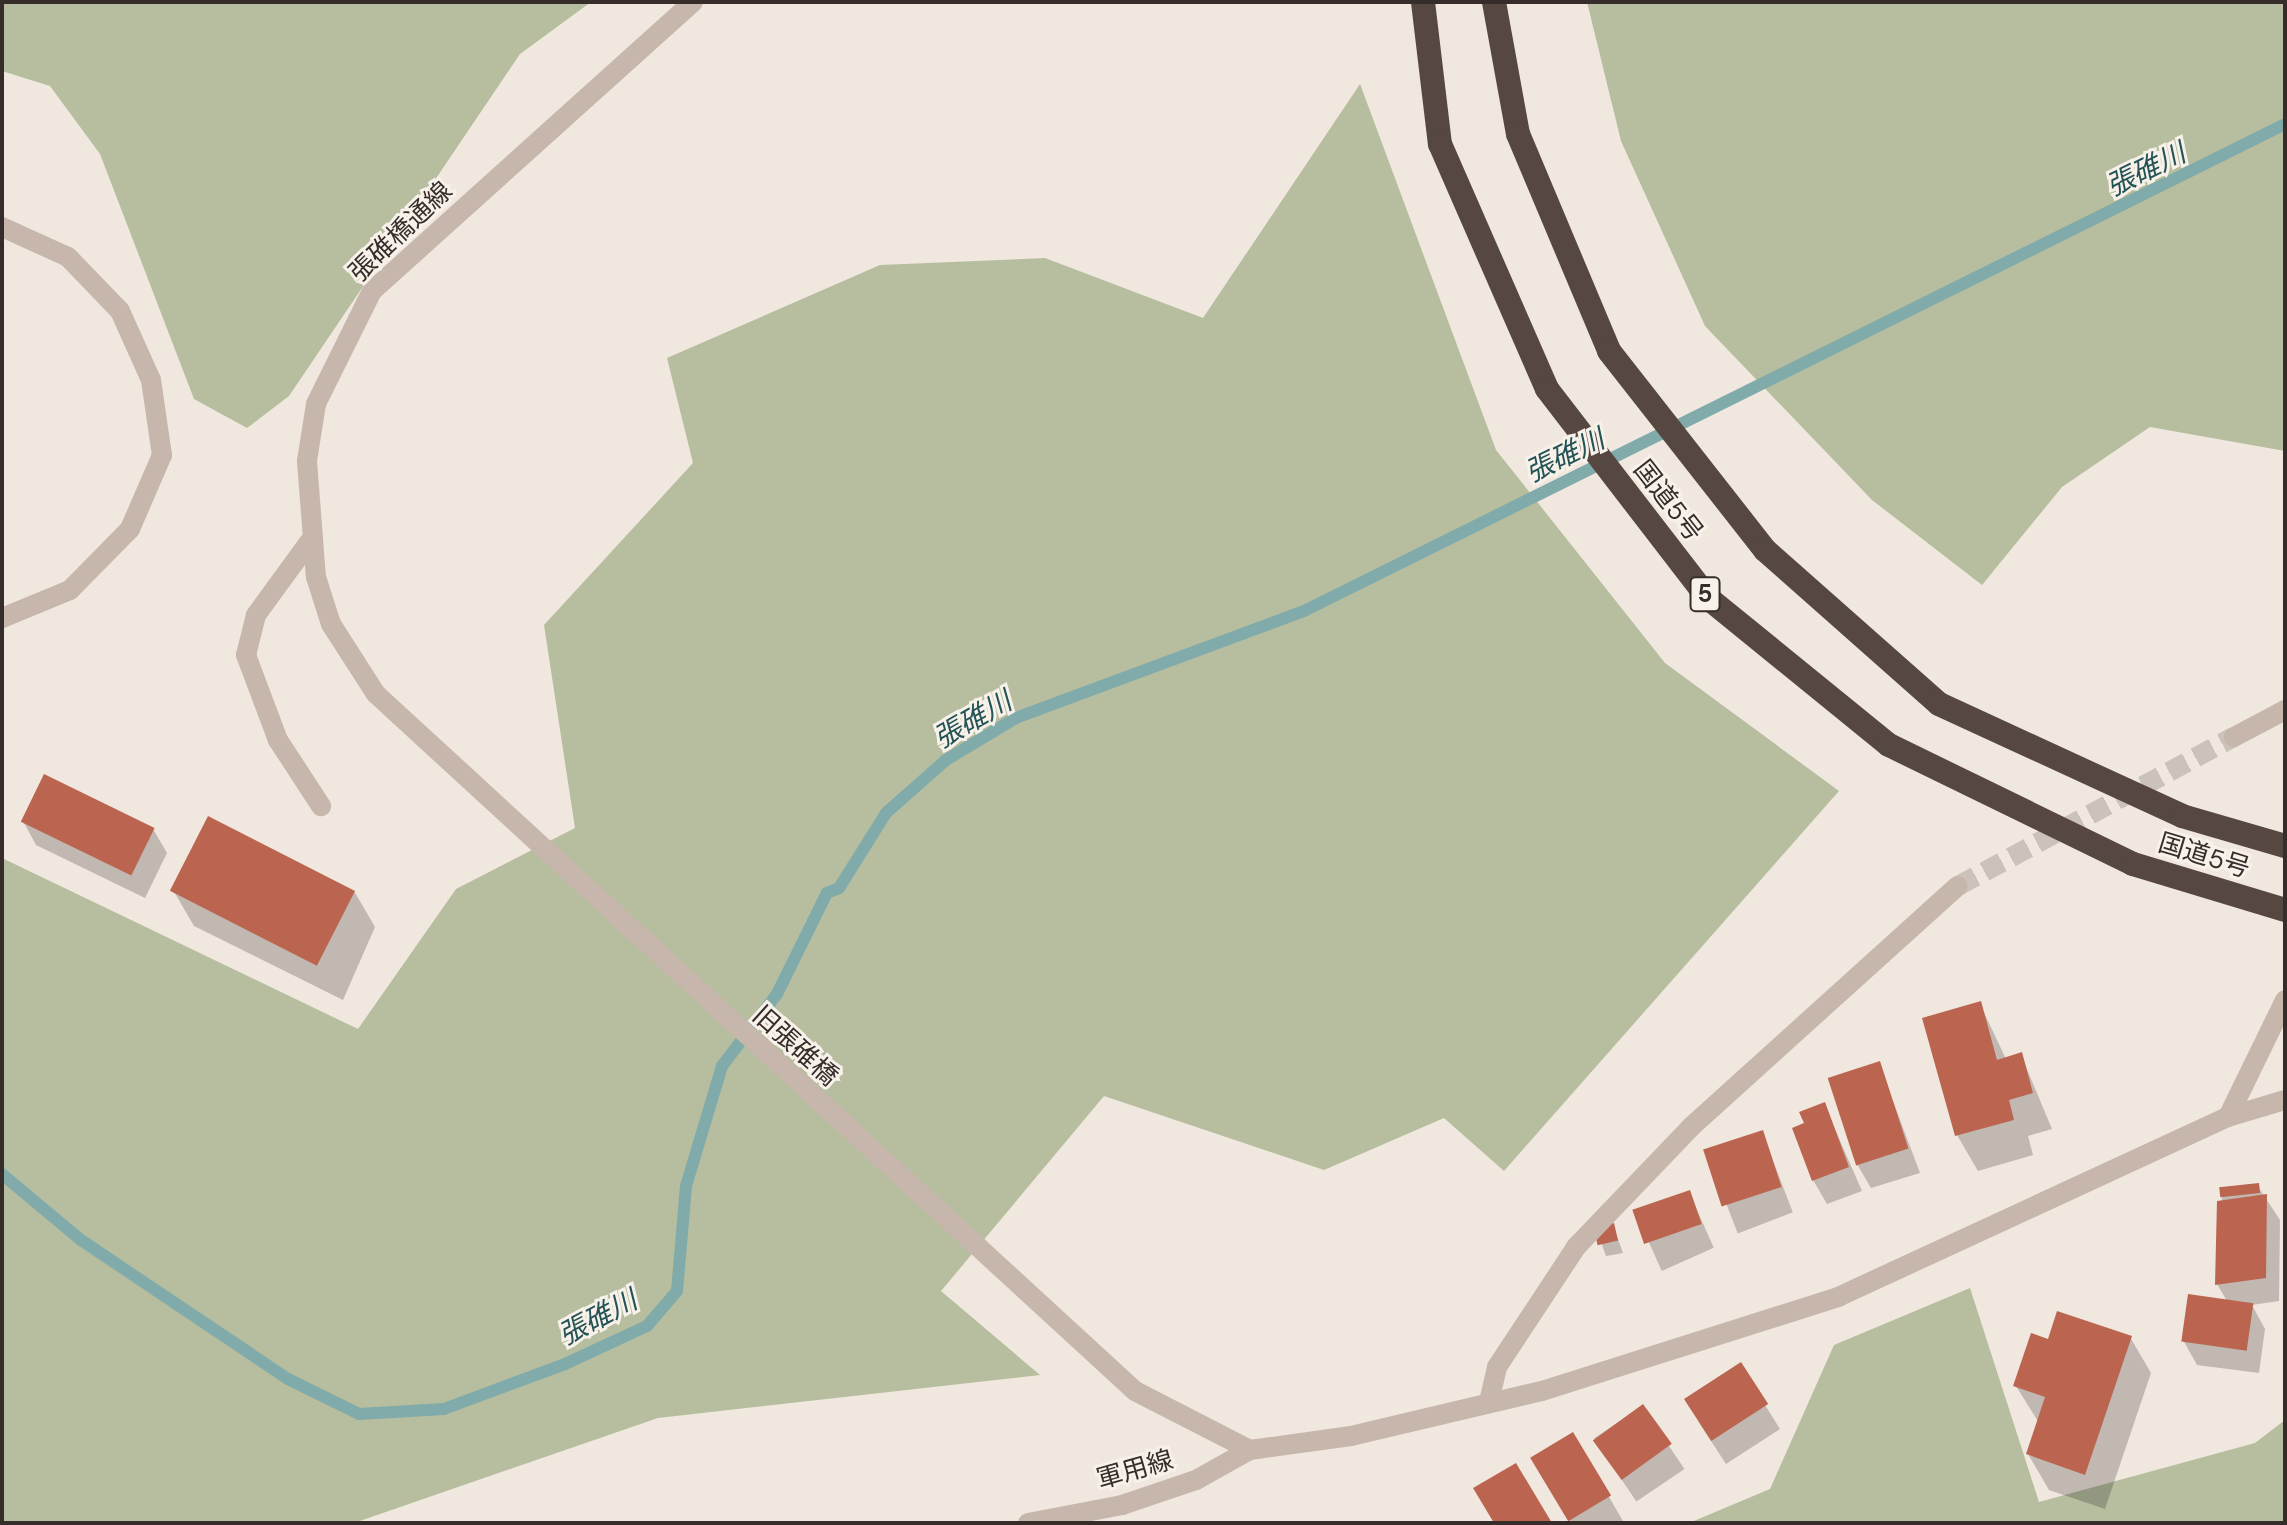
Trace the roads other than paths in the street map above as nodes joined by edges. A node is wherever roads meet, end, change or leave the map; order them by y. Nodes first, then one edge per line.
1 (693, 2) edge
2 (1423, 2) edge
3 (1494, 2) edge
4 (2, 227) edge
5 (310, 541) junction
6 (2, 618) edge
7 (2285, 710) edge
8 (2234, 737) tunnel mouth
9 (321, 806) dead end
10 (2285, 846) edge
11 (1958, 886) tunnel mouth
12 (598, 905) joint
13 (2285, 910) edge
14 (2285, 1000) edge
15 (2285, 1100) edge
16 (2228, 1117) junction
17 (1489, 1402) junction
18 (1250, 1450) junction
19 (1028, 1523) edge

1 - 5 street, 張碓橋通線
2 - 13 highway, 国道5号 / 5
3 - 10 highway, 国道5号
4 - 6 street
5 - 9 street
5 - 12 street, 張碓橋通線
7 - 8 street
11 - 17 street
12 - 18 street, 旧張碓橋
14 - 16 street
15 - 16 street
16 - 17 street
17 - 18 street
18 - 19 street, 軍用線

